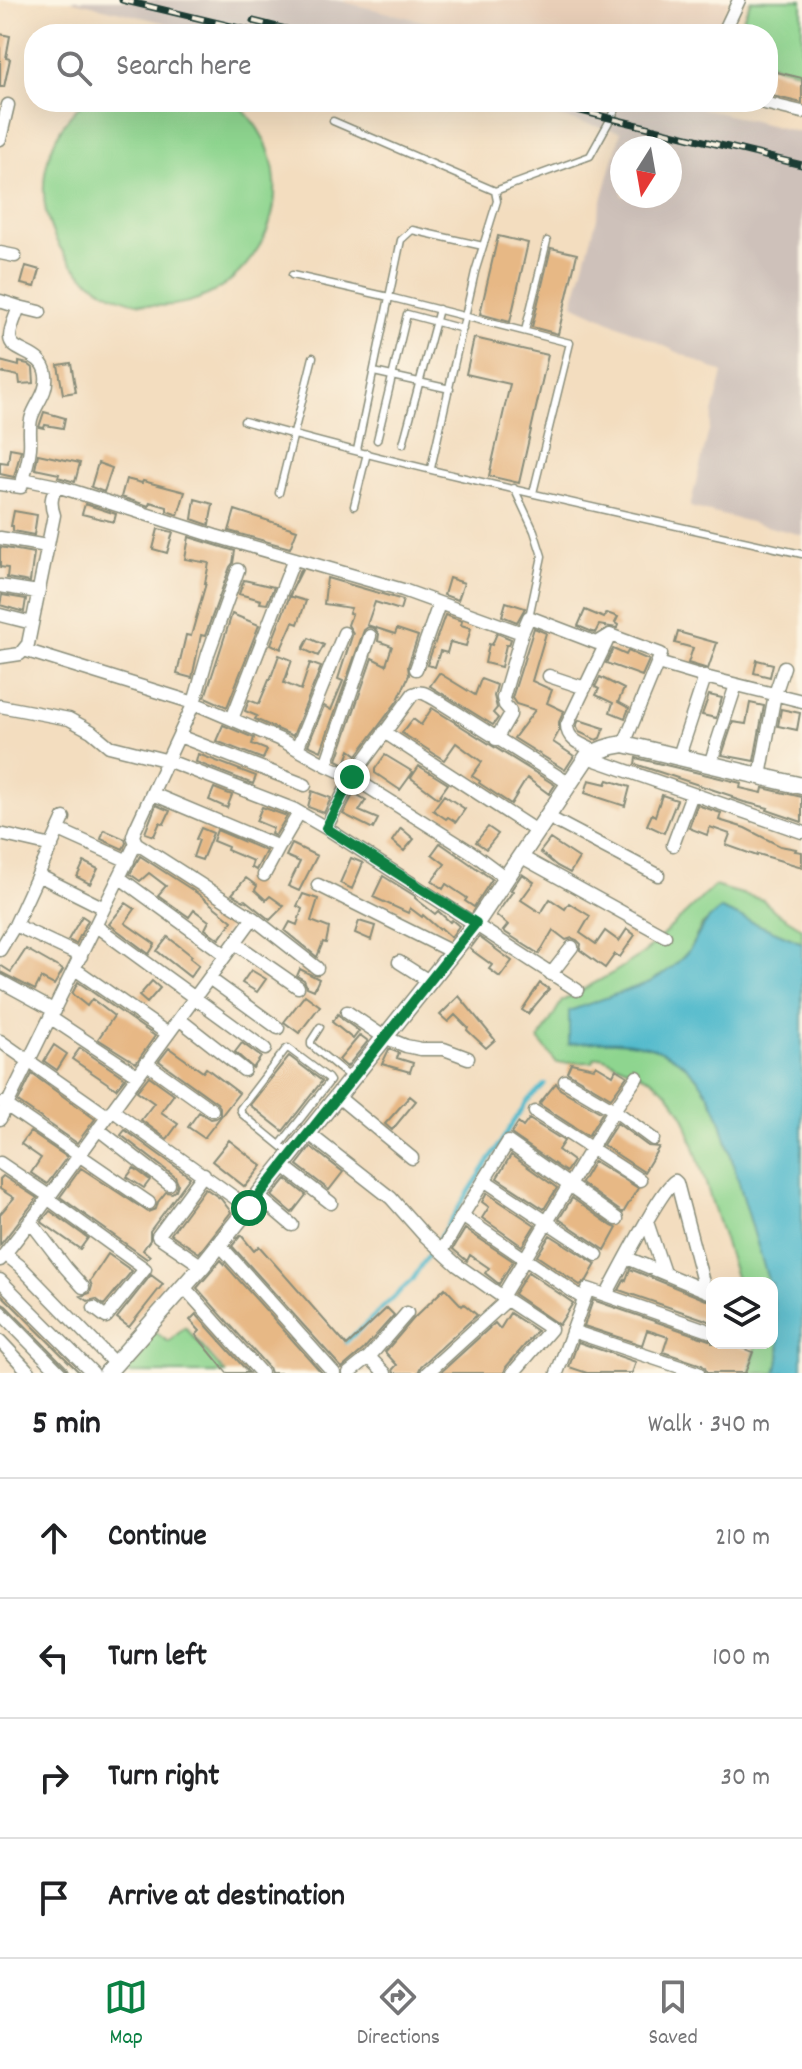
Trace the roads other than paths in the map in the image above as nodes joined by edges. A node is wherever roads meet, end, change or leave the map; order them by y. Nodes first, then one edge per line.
1 (739, 0) edge
2 (728, 24) edge
3 (8, 105) dead end
4 (778, 106) edge
5 (798, 111) edge
6 (614, 112) edge
7 (333, 121) dead end
8 (0, 139) edge
9 (495, 191) junction
10 (547, 241) dead end
11 (483, 246) junction
12 (0, 253) edge
13 (15, 256) dead end
14 (292, 275) dead end
15 (389, 297) junction
16 (0, 301) edge
17 (19, 307) junction
18 (439, 309) junction
19 (40, 312) dead end
20 (466, 316) junction
21 (435, 322) junction
22 (463, 329) junction
23 (525, 331) junction
24 (313, 357) dead end
25 (374, 372) junction
26 (393, 376) junction
27 (418, 382) junction
28 (450, 389) junction
29 (244, 421) dead end
30 (294, 435) junction
31 (377, 440) dead end
32 (403, 444) dead end
33 (357, 450) junction
34 (367, 453) junction
35 (431, 468) junction
36 (23, 479) junction
37 (0, 484) edge
38 (57, 486) junction
39 (514, 488) junction
40 (279, 493) dead end
41 (533, 493) junction
42 (354, 506) dead end
43 (0, 538) edge
44 (47, 546) junction
45 (802, 554) edge
46 (294, 559) junction
47 (238, 570) dead end
48 (0, 586) edge
49 (38, 592) junction
50 (439, 604) junction
51 (0, 615) edge
52 (529, 617) junction
53 (32, 623) junction
54 (344, 633) dead end
55 (522, 633) junction
56 (610, 635) junction
57 (370, 636) dead end
58 (24, 650) junction
59 (0, 657) edge
60 (658, 663) junction
61 (784, 667) dead end
62 (416, 669) dead end
63 (549, 676) dead end
64 (705, 677) junction
65 (736, 685) junction
66 (585, 688) junction
67 (775, 694) junction
68 (802, 701) edge
69 (194, 703) junction
70 (0, 706) edge
71 (232, 719) junction
72 (384, 732) junction
73 (179, 736) junction
74 (496, 739) junction
75 (624, 744) junction
76 (297, 749) junction
77 (591, 754) junction
78 (679, 756) junction
79 (169, 761) junction
80 (710, 764) junction
81 (326, 765) junction
82 (760, 776) junction
83 (352, 777) junction
84 (570, 784) junction
85 (305, 785) dead end
86 (802, 786) edge
87 (153, 794) junction
88 (692, 794) junction
89 (299, 813) junction
90 (548, 817) junction
91 (326, 828) junction
92 (536, 831) junction
93 (802, 832) edge
94 (0, 834) edge
95 (136, 843) junction
96 (673, 845) dead end
97 (52, 846) junction
98 (279, 847) junction
99 (520, 856) junction
100 (128, 861) junction
101 (38, 875) junction
102 (264, 875) dead end
103 (658, 875) dead end
104 (120, 878) junction
105 (506, 878) junction
106 (318, 885) dead end
107 (104, 908) junction
108 (253, 918) junction
109 (476, 923) junction
110 (15, 925) junction
111 (96, 926) junction
112 (665, 936) dead end
113 (235, 943) junction
114 (572, 947) dead end
115 (0, 950) edge
116 (452, 952) junction
117 (226, 955) junction
118 (81, 956) junction
119 (399, 962) dead end
120 (317, 968) dead end
121 (75, 969) junction
122 (551, 974) junction
123 (209, 978) junction
124 (0, 981) edge
125 (429, 981) junction
126 (298, 987) dead end
127 (577, 990) dead end
128 (194, 998) junction
129 (347, 1012) dead end
130 (53, 1014) junction
131 (179, 1019) junction
132 (320, 1027) dead end
133 (278, 1028) dead end
134 (168, 1034) junction
135 (384, 1037) junction
136 (0, 1041) edge
137 (265, 1049) dead end
138 (468, 1058) dead end
139 (29, 1062) junction
140 (146, 1063) junction
141 (244, 1070) dead end
142 (137, 1075) junction
143 (637, 1077) dead end
144 (351, 1078) junction
145 (565, 1081) dead end
146 (337, 1096) junction
147 (3, 1103) edge
148 (212, 1110) dead end
149 (614, 1110) junction
150 (535, 1112) dead end
151 (109, 1113) junction
152 (0, 1119) edge
153 (302, 1128) junction
154 (98, 1129) junction
155 (653, 1139) dead end
156 (591, 1148) junction
157 (78, 1155) junction
158 (284, 1155) junction
159 (412, 1158) dead end
160 (0, 1163) edge
161 (204, 1174) junction
162 (484, 1180) junction
163 (640, 1180) dead end
164 (169, 1184) dead end
165 (569, 1185) junction
166 (48, 1197) junction
167 (254, 1202) junction
168 (149, 1203) dead end
169 (331, 1203) dead end
170 (462, 1216) junction
171 (617, 1219) dead end
172 (30, 1221) junction
173 (547, 1222) junction
174 (647, 1222) junction
175 (292, 1225) dead end
176 (219, 1244) junction
177 (442, 1251) junction
178 (597, 1255) dead end
179 (2, 1257) edge
180 (627, 1258) junction
181 (525, 1259) junction
182 (202, 1266) junction
183 (664, 1273) junction
184 (0, 1280) edge
185 (706, 1285) edge
186 (183, 1286) junction
187 (83, 1287) dead end
188 (706, 1291) edge
189 (606, 1295) junction
190 (504, 1299) junction
191 (584, 1299) junction
192 (94, 1308) dead end
193 (0, 1312) edge
194 (407, 1313) dead end
195 (551, 1329) junction
196 (706, 1330) edge
197 (571, 1335) junction
198 (0, 1341) edge
199 (369, 1357) junction
200 (111, 1369) edge
201 (562, 1371) edge
202 (30, 1373) edge
203 (60, 1373) edge
204 (93, 1373) edge
205 (261, 1373) edge
206 (334, 1373) edge
207 (349, 1373) edge
208 (385, 1373) edge
209 (427, 1373) edge
210 (513, 1373) edge
211 (698, 1373) edge

1 - 2 street
3 - 8 street
4 - 5 street
6 - 9 lane
7 - 9 lane
9 - 11 lane
10 - 23 lane
11 - 15 lane
11 - 20 lane
12 - 13 street
14 - 15 lane
15 - 18 lane
15 - 25 lane
16 - 17 street
17 - 19 street
17 - 36 street
18 - 20 lane
18 - 21 lane
20 - 22 lane
20 - 23 lane
21 - 22 lane
21 - 26 lane
21 - 27 lane
22 - 28 lane
23 - 41 lane
24 - 30 lane
25 - 26 lane
25 - 33 lane
26 - 27 lane
26 - 31 lane
27 - 28 lane
27 - 32 lane
28 - 35 lane
29 - 30 lane
30 - 33 lane
30 - 40 lane
33 - 34 lane
34 - 35 lane
34 - 42 lane
35 - 39 lane
36 - 37 street
36 - 38 street
38 - 44 street
38 - 46 street
39 - 41 lane
39 - 52 lane
41 - 45 lane
43 - 44 street
44 - 49 street
46 - 50 street
46 - 71 street
47 - 69 street
48 - 49 street
49 - 53 street
50 - 55 street
50 - 62 street
51 - 53 street
52 - 55 street
52 - 56 street
53 - 58 street
54 - 76 street
55 - 74 street
56 - 60 street
56 - 66 street
57 - 81 street
58 - 59 street
58 - 69 street
60 - 64 street
60 - 75 street
61 - 67 street
63 - 66 street
64 - 65 street
64 - 78 street
65 - 67 street
65 - 80 street
66 - 77 street
67 - 68 street
67 - 82 street
69 - 71 street
69 - 73 street
70 - 79 street
71 - 76 street
72 - 74 street
72 - 83 street
72 - 92 street
73 - 79 street
73 - 85 street
74 - 84 street
75 - 77 street
75 - 78 street
76 - 81 street
77 - 84 street
77 - 88 street
78 - 80 street
79 - 87 street
79 - 89 street
80 - 82 street
81 - 83 street
82 - 86 street
83 - 91 street
83 - 105 street
84 - 90 street
87 - 95 street
87 - 98 street
88 - 93 street
88 - 96 street
89 - 91 street
89 - 98 street
90 - 92 street
90 - 103 street
91 - 109 street
92 - 99 street
94 - 97 street
95 - 100 street
95 - 108 street
97 - 100 street
97 - 101 street
98 - 102 street
99 - 105 street
99 - 112 street
100 - 104 street
101 - 107 street
101 - 110 street
104 - 107 street
104 - 117 street
105 - 109 street
106 - 116 street
107 - 111 street
108 - 113 street
108 - 120 street
109 - 116 street
109 - 122 street
110 - 115 street
110 - 118 street
111 - 118 street
111 - 128 street
113 - 117 street
113 - 126 street
114 - 122 street
116 - 125 street
117 - 123 street
118 - 121 street
119 - 125 street
121 - 130 street
121 - 134 street
122 - 127 street
123 - 128 street
123 - 133 street
124 - 130 street
125 - 135 street
128 - 131 street
128 - 137 street
129 - 135 street
130 - 139 street
130 - 142 street
131 - 134 street
131 - 141 street
132 - 144 lane
134 - 140 street
135 - 138 street
135 - 144 street
136 - 139 street
139 - 147 street
139 - 151 street
140 - 142 street
140 - 148 street
142 - 151 street
143 - 149 street
144 - 146 street
145 - 149 street
146 - 153 street
146 - 159 street
147 - 152 street
147 - 157 street
149 - 155 street
149 - 156 street
150 - 156 street
151 - 154 street
151 - 161 street
153 - 158 street
153 - 158 lane
153 - 177 street
154 - 157 street
154 - 164 street
156 - 163 street
156 - 165 street
157 - 166 street
157 - 168 street
158 - 167 street
158 - 169 street
160 - 166 street
161 - 167 street
161 - 182 street
162 - 165 street
162 - 170 street
162 - 173 street
165 - 171 street
165 - 173 street
166 - 172 street
166 - 192 street
167 - 175 street
167 - 176 street
170 - 177 street
170 - 181 street
172 - 179 street
172 - 187 street
173 - 178 street
173 - 181 street
174 - 180 street
174 - 183 street
174 - 185 street
176 - 182 street
176 - 206 street
177 - 190 street
179 - 200 street
180 - 183 street
180 - 189 street
181 - 190 street
181 - 191 street
182 - 186 street
183 - 188 street
184 - 204 street
186 - 200 street
186 - 205 street
189 - 191 street
189 - 196 street
190 - 195 street
190 - 209 street
191 - 197 street
193 - 203 street
194 - 199 street
195 - 197 street
195 - 210 street
197 - 201 street
197 - 211 street
198 - 202 street
199 - 207 street
199 - 208 street

